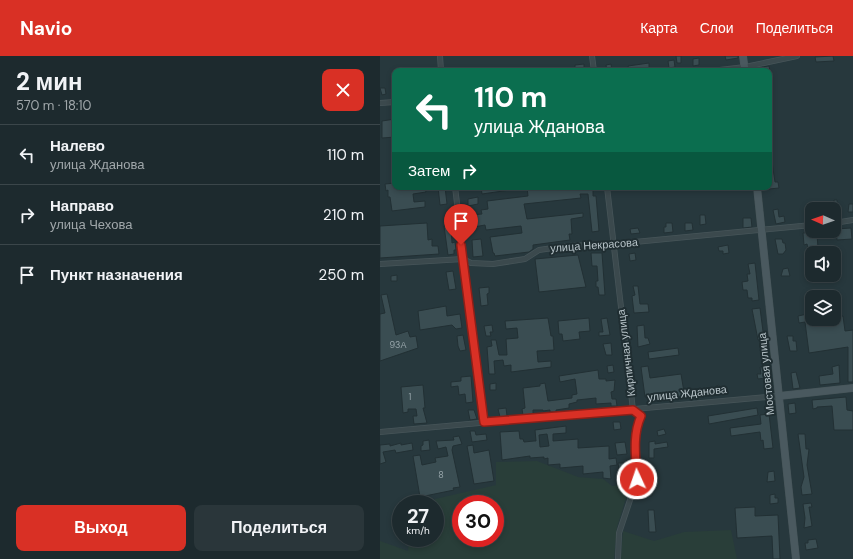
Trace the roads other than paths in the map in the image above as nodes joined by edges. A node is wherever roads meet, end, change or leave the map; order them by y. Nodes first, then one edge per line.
1 (440, 56) edge
2 (592, 56) edge
3 (743, 56) edge
4 (798, 56) edge
5 (441, 68) edge
6 (594, 68) edge
7 (745, 68) edge
8 (749, 68) edge
9 (392, 102) edge
10 (380, 103) edge
11 (455, 190) edge
12 (607, 190) edge
13 (757, 190) edge
14 (853, 220) edge
15 (841, 222) edge
16 (805, 226) edge
17 (762, 231) junction
18 (614, 244) junction
19 (463, 259) junction
20 (380, 264) edge
21 (853, 388) edge
22 (779, 396) junction
23 (633, 410) junction
24 (484, 422) junction
25 (380, 432) edge
26 (618, 559) edge
27 (796, 559) edge

1 - 5 street
2 - 6 street
3 - 7 street
4 - 8 street
9 - 10 street
11 - 19 street
12 - 18 street, Кирпичная улица
13 - 17 street, Мостовая улица
14 - 15 street
16 - 17 street, улица Некрасова
17 - 18 street, улица Некрасова
17 - 22 street, Мостовая улица
18 - 19 street, улица Некрасова
18 - 23 street, Кирпичная улица
19 - 20 street, улица Некрасова
19 - 24 street
21 - 22 street, улица Жданова
22 - 23 street, улица Жданова
22 - 27 street, Мостовая улица
23 - 24 street, улица Жданова
23 - 26 street, Кирпичная улица
24 - 25 street, улица Жданова

